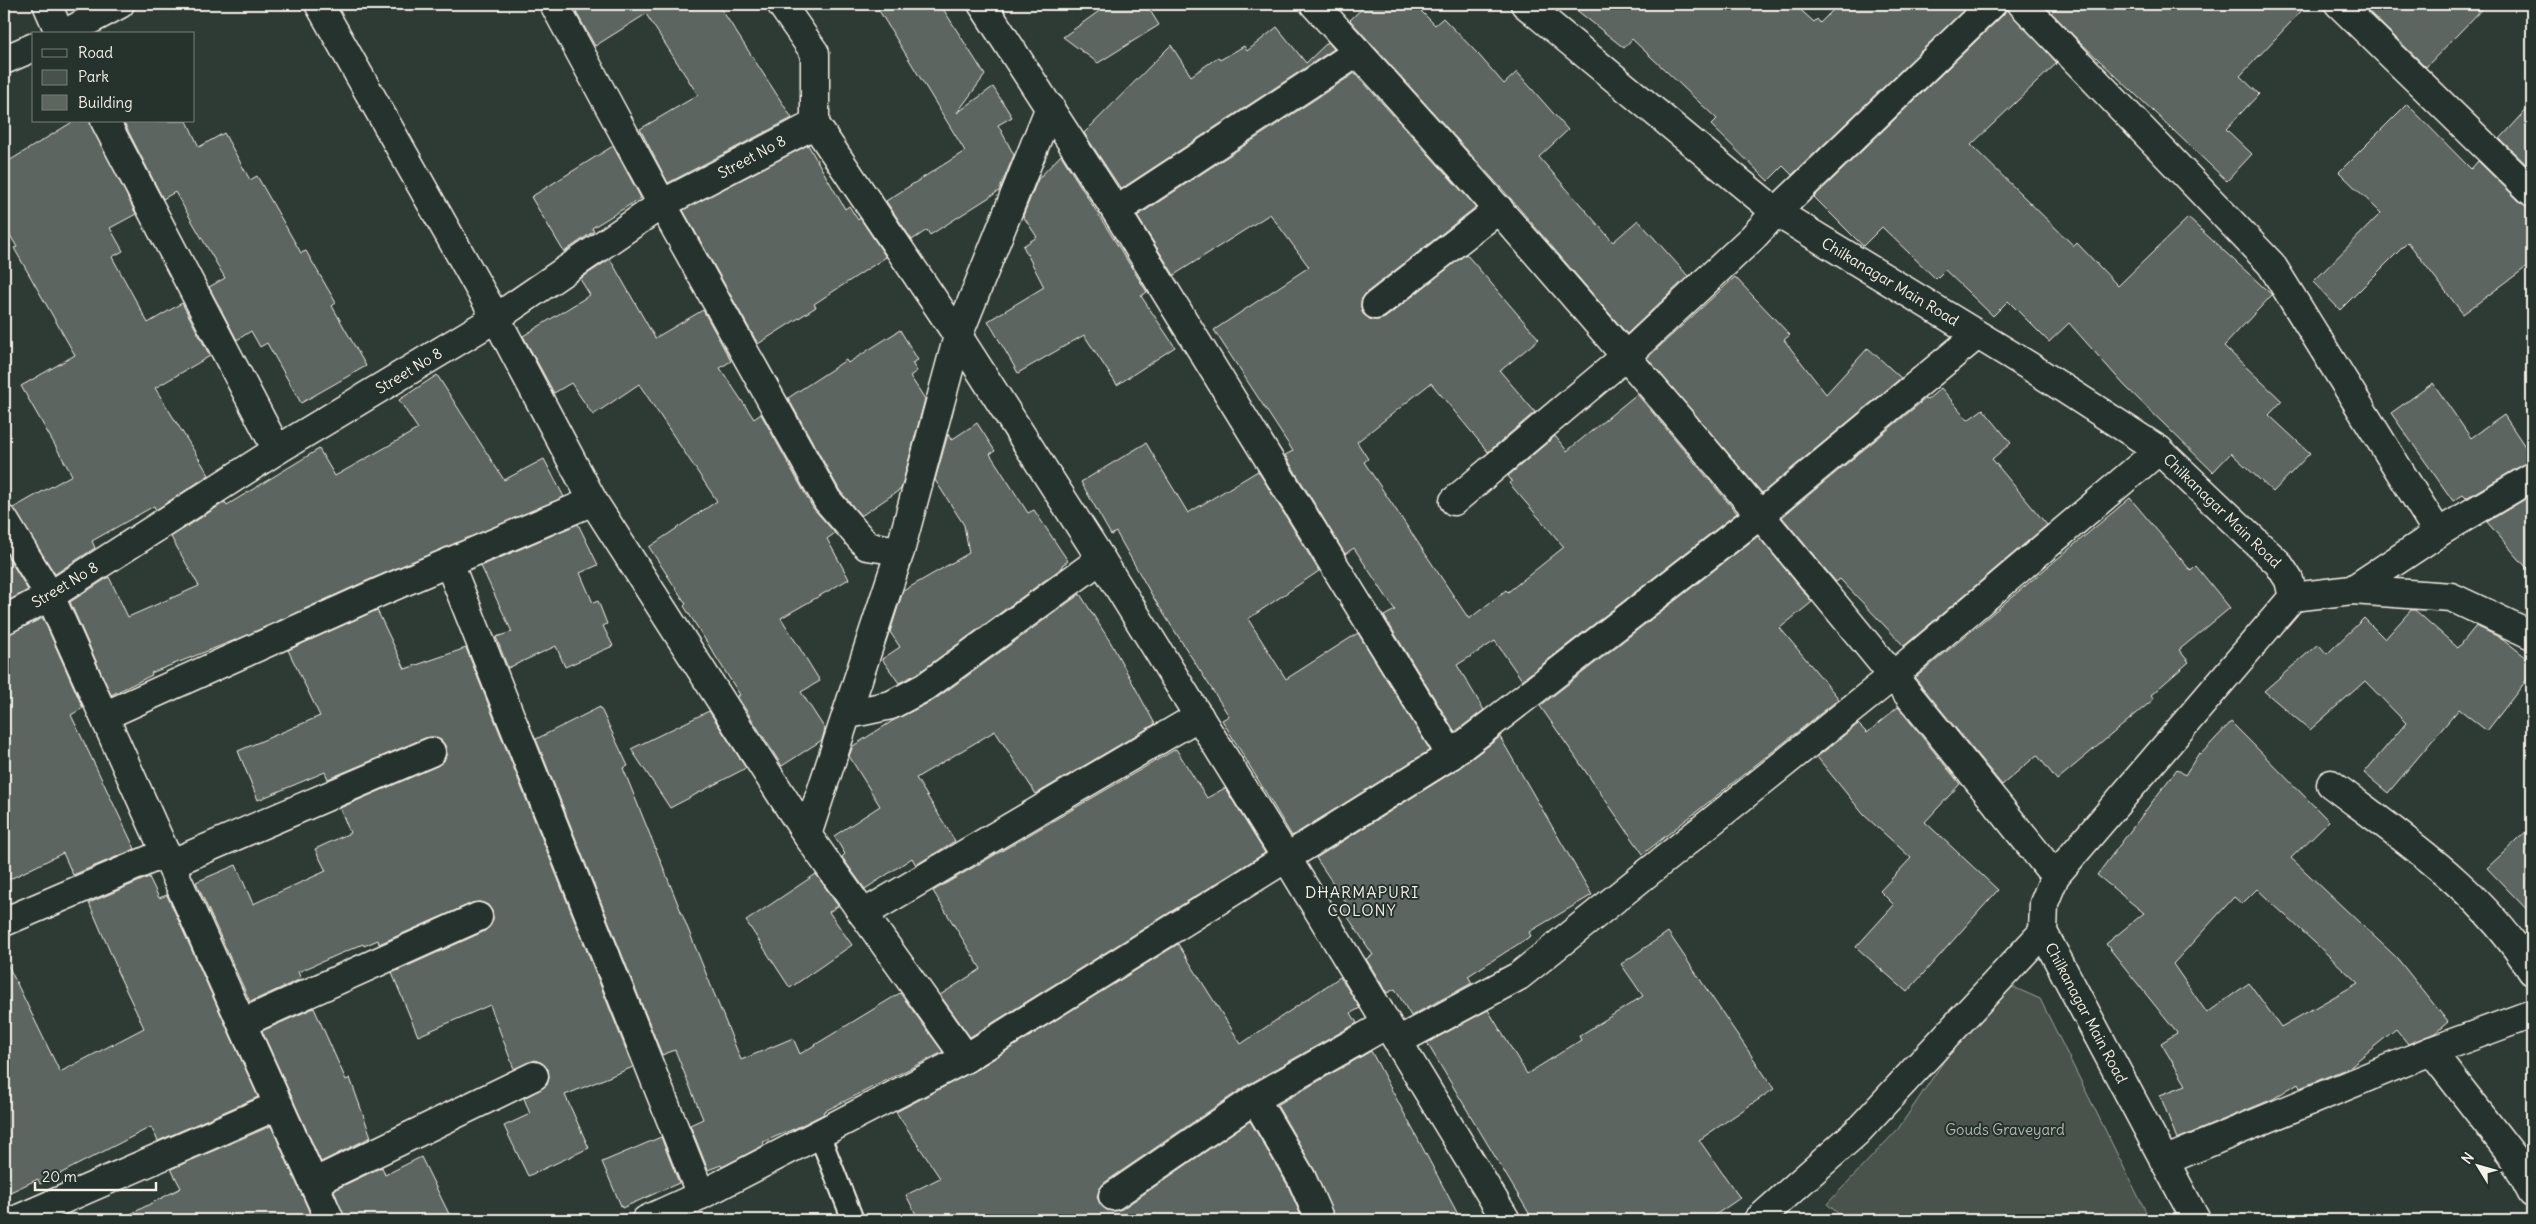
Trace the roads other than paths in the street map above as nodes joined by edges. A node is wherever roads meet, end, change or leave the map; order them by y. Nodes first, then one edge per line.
1 (47, 4) edge
2 (120, 4) edge
3 (319, 4) edge
4 (554, 4) edge
5 (781, 4) edge
6 (982, 4) edge
7 (1314, 4) edge
8 (1525, 4) edge
9 (1992, 4) edge
10 (2022, 4) edge
11 (2340, 4) edge
12 (61, 32) edge
13 (66, 32) edge
14 (32, 48) edge
15 (1358, 52) junction
16 (4, 60) edge
17 (1050, 107) junction
18 (106, 122) edge
19 (815, 124) junction
20 (2532, 192) edge
21 (662, 204) junction
22 (1499, 209) junction
23 (1116, 211) junction
24 (1776, 212) junction
25 (1376, 305) dead end
26 (496, 318) junction
27 (1977, 335) junction
28 (958, 336) junction
29 (1626, 356) junction
30 (277, 450) junction
31 (2159, 450) junction
32 (2532, 477) edge
33 (593, 501) junction
34 (1454, 501) dead end
35 (1761, 514) junction
36 (4, 520) edge
37 (2438, 533) junction
38 (900, 551) junction
39 (1101, 559) junction
40 (448, 563) junction
41 (2352, 590) junction
42 (50, 596) junction
43 (2293, 597) junction
44 (4, 620) edge
45 (2532, 634) edge
46 (1894, 675) junction
47 (848, 714) junction
48 (104, 716) junction
49 (1199, 716) junction
50 (431, 752) dead end
51 (1451, 755) junction
52 (2331, 784) dead end
53 (807, 835) junction
54 (1286, 857) junction
55 (168, 858) junction
56 (2055, 876) junction
57 (863, 914) junction
58 (478, 917) dead end
59 (4, 922) edge
60 (2043, 932) junction
61 (2532, 970) edge
62 (2532, 1014) edge
63 (242, 1023) junction
64 (1392, 1032) junction
65 (2431, 1051) junction
66 (966, 1058) junction
67 (534, 1076) dead end
68 (1255, 1099) junction
69 (279, 1105) junction
70 (819, 1134) junction
71 (2164, 1161) junction
72 (314, 1184) junction
73 (2532, 1193) edge
74 (701, 1195) junction
75 (1113, 1196) dead end
76 (2188, 1218) edge
77 (16, 1220) edge
78 (330, 1220) edge
79 (646, 1220) edge
80 (853, 1220) edge
81 (1320, 1220) edge
82 (1506, 1220) edge
83 (1758, 1220) edge

1 - 12 street
2 - 13 street
3 - 26 street
4 - 21 street
5 - 19 street
6 - 17 street
7 - 15 street
8 - 24 street, Chilkanagar Main Road
9 - 24 street
10 - 37 street
11 - 20 street
14 - 16 street
15 - 22 street
15 - 23 street
17 - 23 street
17 - 28 street
18 - 30 street
19 - 21 street, Street No 8
19 - 28 street
21 - 26 street, Street No 8
21 - 38 street
22 - 25 street
22 - 29 street
23 - 51 street
24 - 27 street, Chilkanagar Main Road
24 - 29 street
26 - 30 street, Street No 8
26 - 33 street
27 - 31 street, Chilkanagar Main Road
27 - 35 street
28 - 38 street
28 - 39 street
29 - 34 street
29 - 35 street
30 - 42 street, Street No 8
31 - 43 street, Chilkanagar Main Road
31 - 46 street
32 - 37 street
33 - 40 street
33 - 53 street
35 - 46 street
35 - 51 street
36 - 42 street
37 - 41 street
38 - 47 street
39 - 47 street
39 - 49 street
40 - 48 street
40 - 74 street
41 - 43 street
41 - 45 street
42 - 44 street, Street No 8
42 - 48 street
43 - 56 street, Chilkanagar Main Road
46 - 56 street
46 - 64 street
47 - 53 street
48 - 55 street
49 - 54 street
49 - 57 street
50 - 55 street
51 - 54 street
52 - 61 street
53 - 57 street
54 - 64 street
54 - 66 street
55 - 59 street
55 - 63 street
56 - 60 street, Chilkanagar Main Road
57 - 66 street
58 - 63 street
60 - 71 street, Chilkanagar Main Road
60 - 83 street
62 - 65 street
63 - 69 street
64 - 68 street
64 - 82 street
65 - 71 street
65 - 73 street
66 - 70 street
67 - 72 street
68 - 75 street
68 - 81 street
69 - 72 street
69 - 77 street
70 - 74 street
70 - 80 lane
71 - 76 street, Chilkanagar Main Road
72 - 78 street
74 - 79 street

